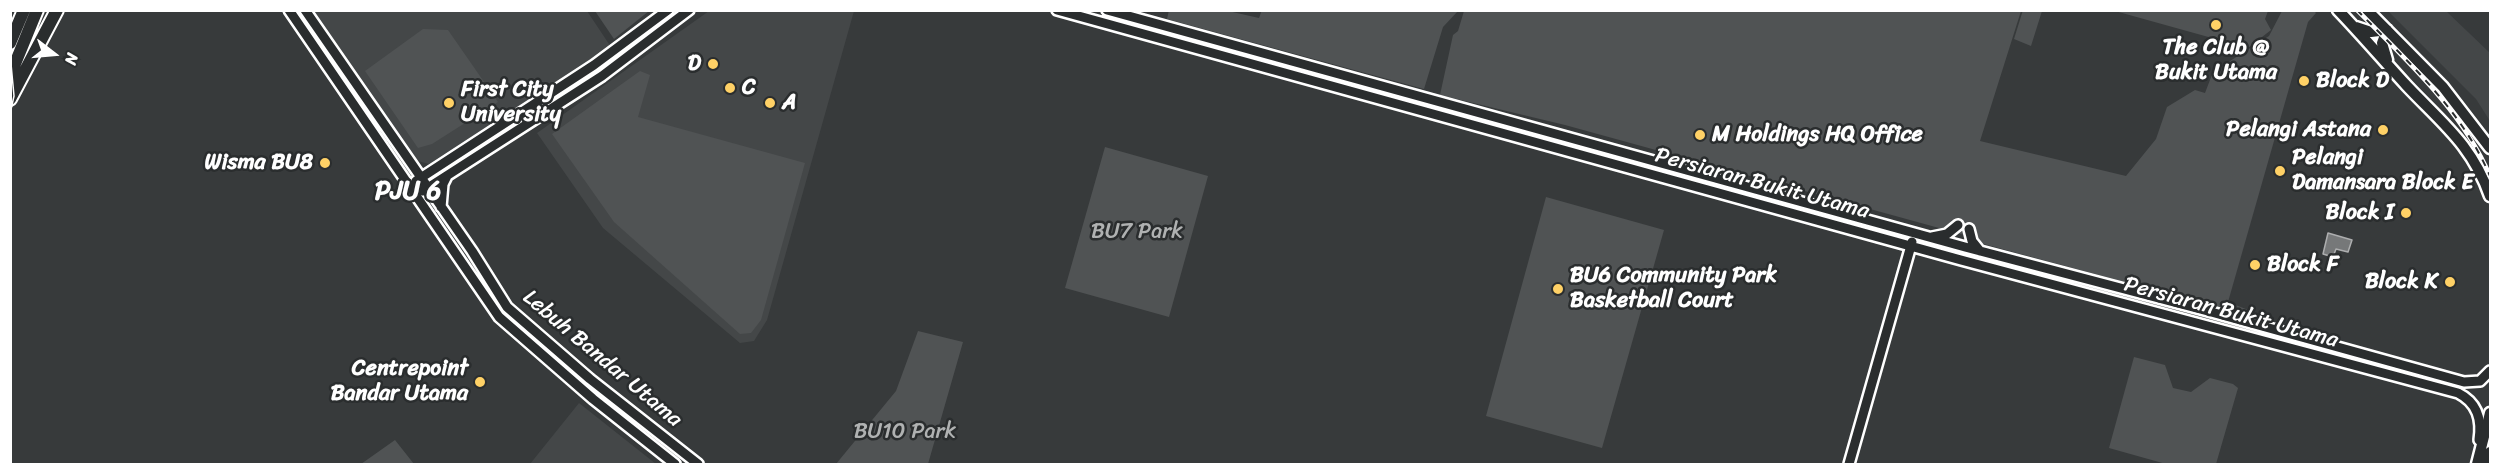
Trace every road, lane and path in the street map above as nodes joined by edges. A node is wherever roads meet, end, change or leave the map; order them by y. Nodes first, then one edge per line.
1 (24, 10) edge
2 (37, 10) edge
3 (57, 10) edge
4 (288, 10) edge
5 (305, 10) edge
6 (668, 10) edge
7 (689, 10) edge
8 (1057, 10) edge
9 (1107, 10) edge
10 (2338, 10) edge
11 (2367, 10) edge
12 (2352, 26) junction
13 (2387, 30) junction
14 (10, 43) edge
15 (2391, 68) junction
16 (10, 76) edge
17 (10, 99) edge
18 (2490, 148) edge
19 (410, 163) junction
20 (435, 168) junction
21 (447, 176) junction
22 (420, 178) junction
23 (409, 185) junction
24 (428, 189) junction
25 (417, 196) junction
26 (2490, 196) edge
27 (441, 207) junction
28 (1958, 225) dead end
29 (1969, 229) dead end
30 (1915, 234) junction
31 (1930, 238) junction
32 (1911, 246) junction
33 (1980, 252) junction
34 (2490, 371) edge
35 (2490, 412) edge
36 (2490, 452) edge
37 (675, 465) edge
38 (698, 465) edge
39 (1849, 465) edge
40 (2476, 465) edge
41 (2487, 465) edge

1 - 14 highway
2 - 16 highway
3 - 17 highway
4 - 23 street, Lebuh Bandar Utama
5 - 19 street, Lebuh Bandar Utama
6 - 20 street
7 - 21 street
8 - 32 street, Persiaran Bukit Utama
9 - 30 street, Persiaran Bukit Utama
10 - 12 main road
11 - 13 main road
12 - 13 main road
12 - 15 main road
13 - 15 main road
13 - 18 main road
15 - 26 main road
19 - 20 street
19 - 22 street, Lebuh Bandar Utama
20 - 22 street
21 - 24 street
21 - 27 street
22 - 23 street
22 - 24 street, Lebuh Bandar Utama
23 - 25 street, Lebuh Bandar Utama
24 - 25 street
24 - 27 street, Lebuh Bandar Utama
25 - 37 street, Lebuh Bandar Utama
27 - 38 street, Lebuh Bandar Utama
28 - 31 street
29 - 33 street
30 - 31 street, Persiaran Bukit Utama
30 - 32 street
31 - 33 street, Persiaran Bukit Utama
32 - 39 street
32 - 40 street, Persiaran Bukit Utama
33 - 34 street, Persiaran Bukit Utama
35 - 40 main road
36 - 41 main road

